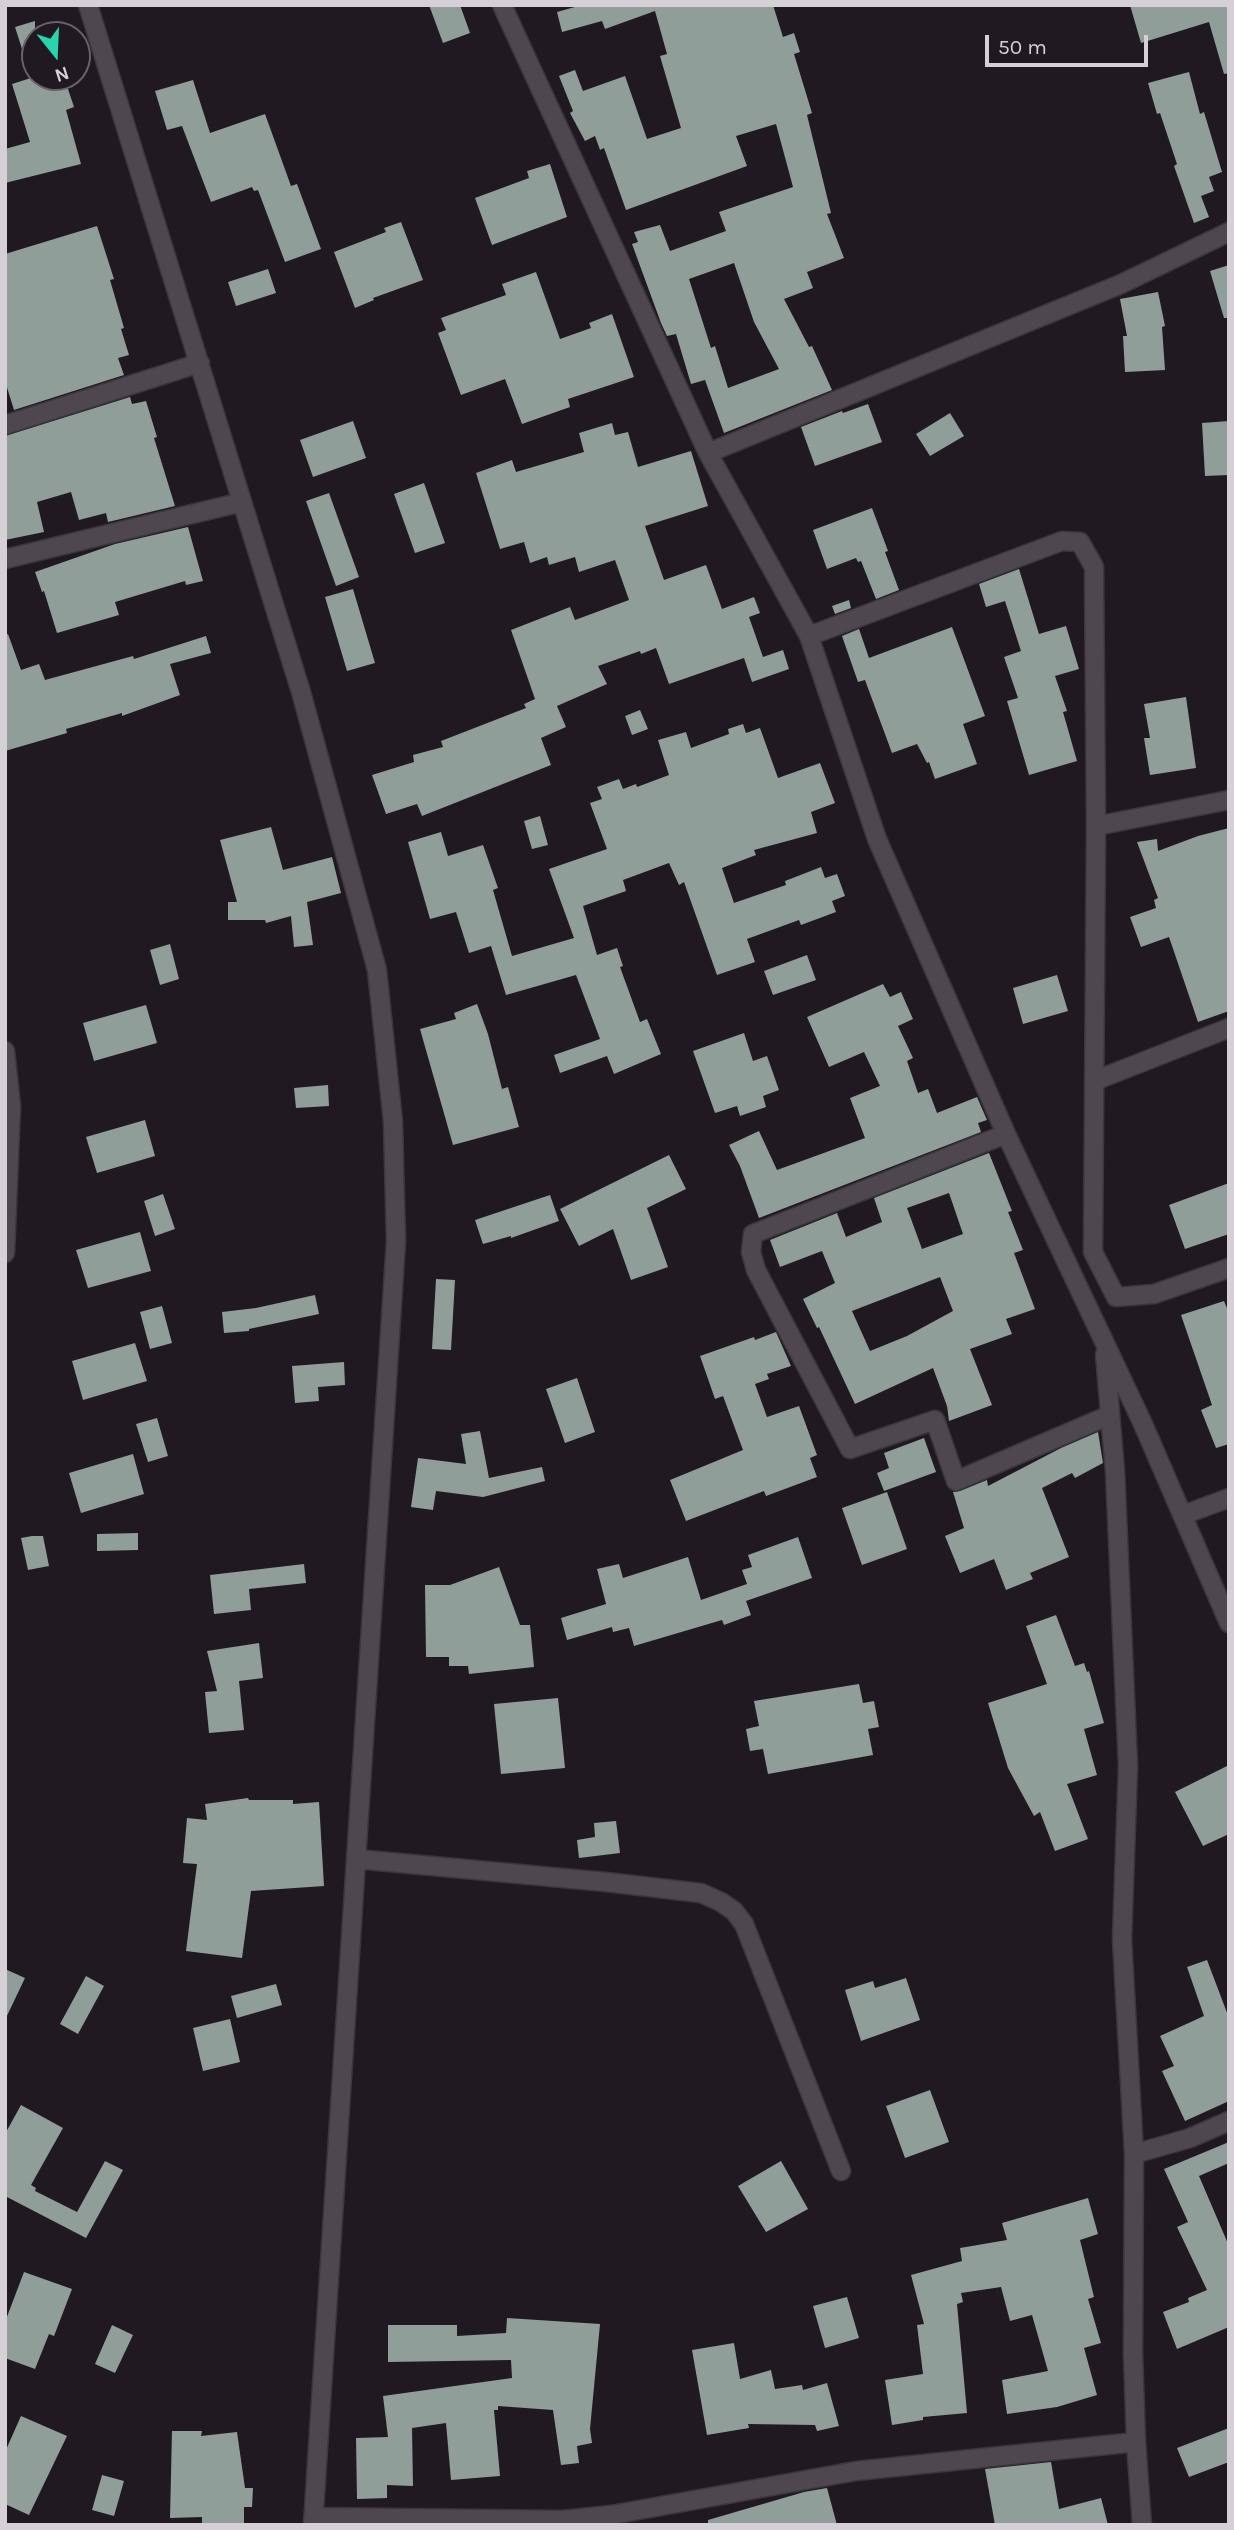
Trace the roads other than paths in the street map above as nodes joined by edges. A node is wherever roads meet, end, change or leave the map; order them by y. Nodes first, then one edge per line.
1 (88, 5) edge
2 (502, 5) edge
3 (1229, 232) edge
4 (200, 363) junction
5 (5, 425) edge
6 (708, 453) junction
7 (243, 502) junction
8 (5, 558) edge
9 (809, 636) junction
10 (1229, 800) edge
11 (1096, 825) junction
12 (1229, 1028) edge
13 (5, 1051) edge
14 (1094, 1082) junction
15 (1006, 1134) junction
16 (5, 1253) edge
17 (1229, 1268) edge
18 (1103, 1340) junction
19 (1110, 1415) junction
20 (1229, 1498) edge
21 (1183, 1515) junction
22 (1229, 1623) edge
23 (356, 1859) junction
24 (1229, 2121) edge
25 (1134, 2154) junction
26 (841, 2171) dead end
27 (1136, 2442) junction
28 (313, 2521) edge
29 (588, 2521) edge
30 (1142, 2525) edge

1 - 4 street
2 - 6 street
3 - 6 street
4 - 5 street
4 - 7 street
6 - 9 street
7 - 8 street
7 - 23 street
9 - 11 street
9 - 15 street
10 - 11 street
11 - 14 street
12 - 14 street
13 - 16 street
14 - 17 street
15 - 18 street
15 - 19 street
18 - 19 street
18 - 21 street
19 - 25 street
20 - 21 street
21 - 22 street
23 - 26 street
23 - 28 street
24 - 25 street
25 - 27 street
27 - 29 street
27 - 30 street
28 - 29 street

